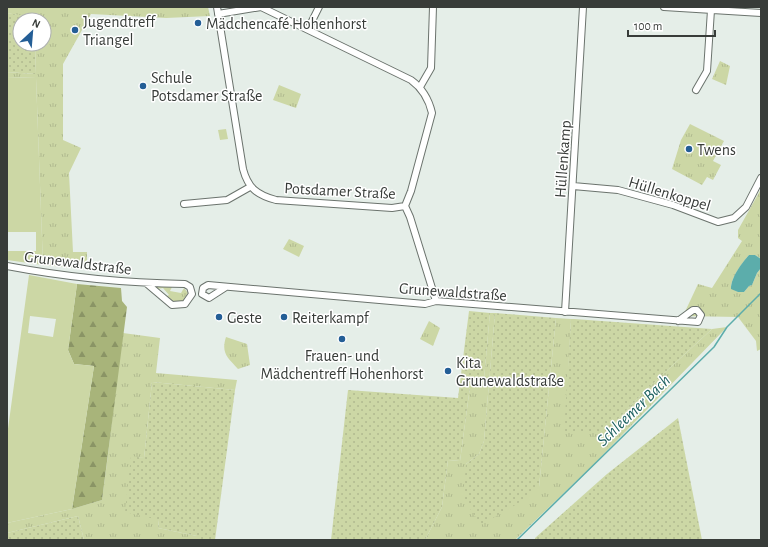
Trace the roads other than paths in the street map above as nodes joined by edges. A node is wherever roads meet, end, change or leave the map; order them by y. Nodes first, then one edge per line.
1 (319, 7) edge
2 (433, 7) edge
3 (583, 7) edge
4 (664, 7) edge
5 (217, 10) edge
6 (711, 10) junction
7 (761, 13) edge
8 (308, 29) junction
9 (420, 86) junction
10 (696, 90) dead end
11 (761, 178) edge
12 (573, 186) junction
13 (250, 187) junction
14 (184, 204) dead end
15 (405, 206) junction
16 (7, 266) edge
17 (146, 283) junction
18 (226, 287) dead end
19 (436, 301) junction
20 (565, 312) junction
21 (678, 321) dead end

1 - 8 street
2 - 9 street
3 - 12 street, Hüllenkamp
4 - 6 street
5 - 8 street
5 - 13 street
6 - 7 street
6 - 10 street
8 - 9 street
9 - 15 street
11 - 12 street, Hüllenkoppel
12 - 20 street, Hüllenkamp
13 - 14 street
13 - 15 street, Potsdamer Straße
15 - 19 street, Potsdamer Straße
16 - 17 street, Grunewaldstraße
17 - 17 street, Grunewaldstraße
18 - 19 street, Grunewaldstraße
19 - 20 street, Grunewaldstraße
20 - 21 street, Grunewaldstraße

